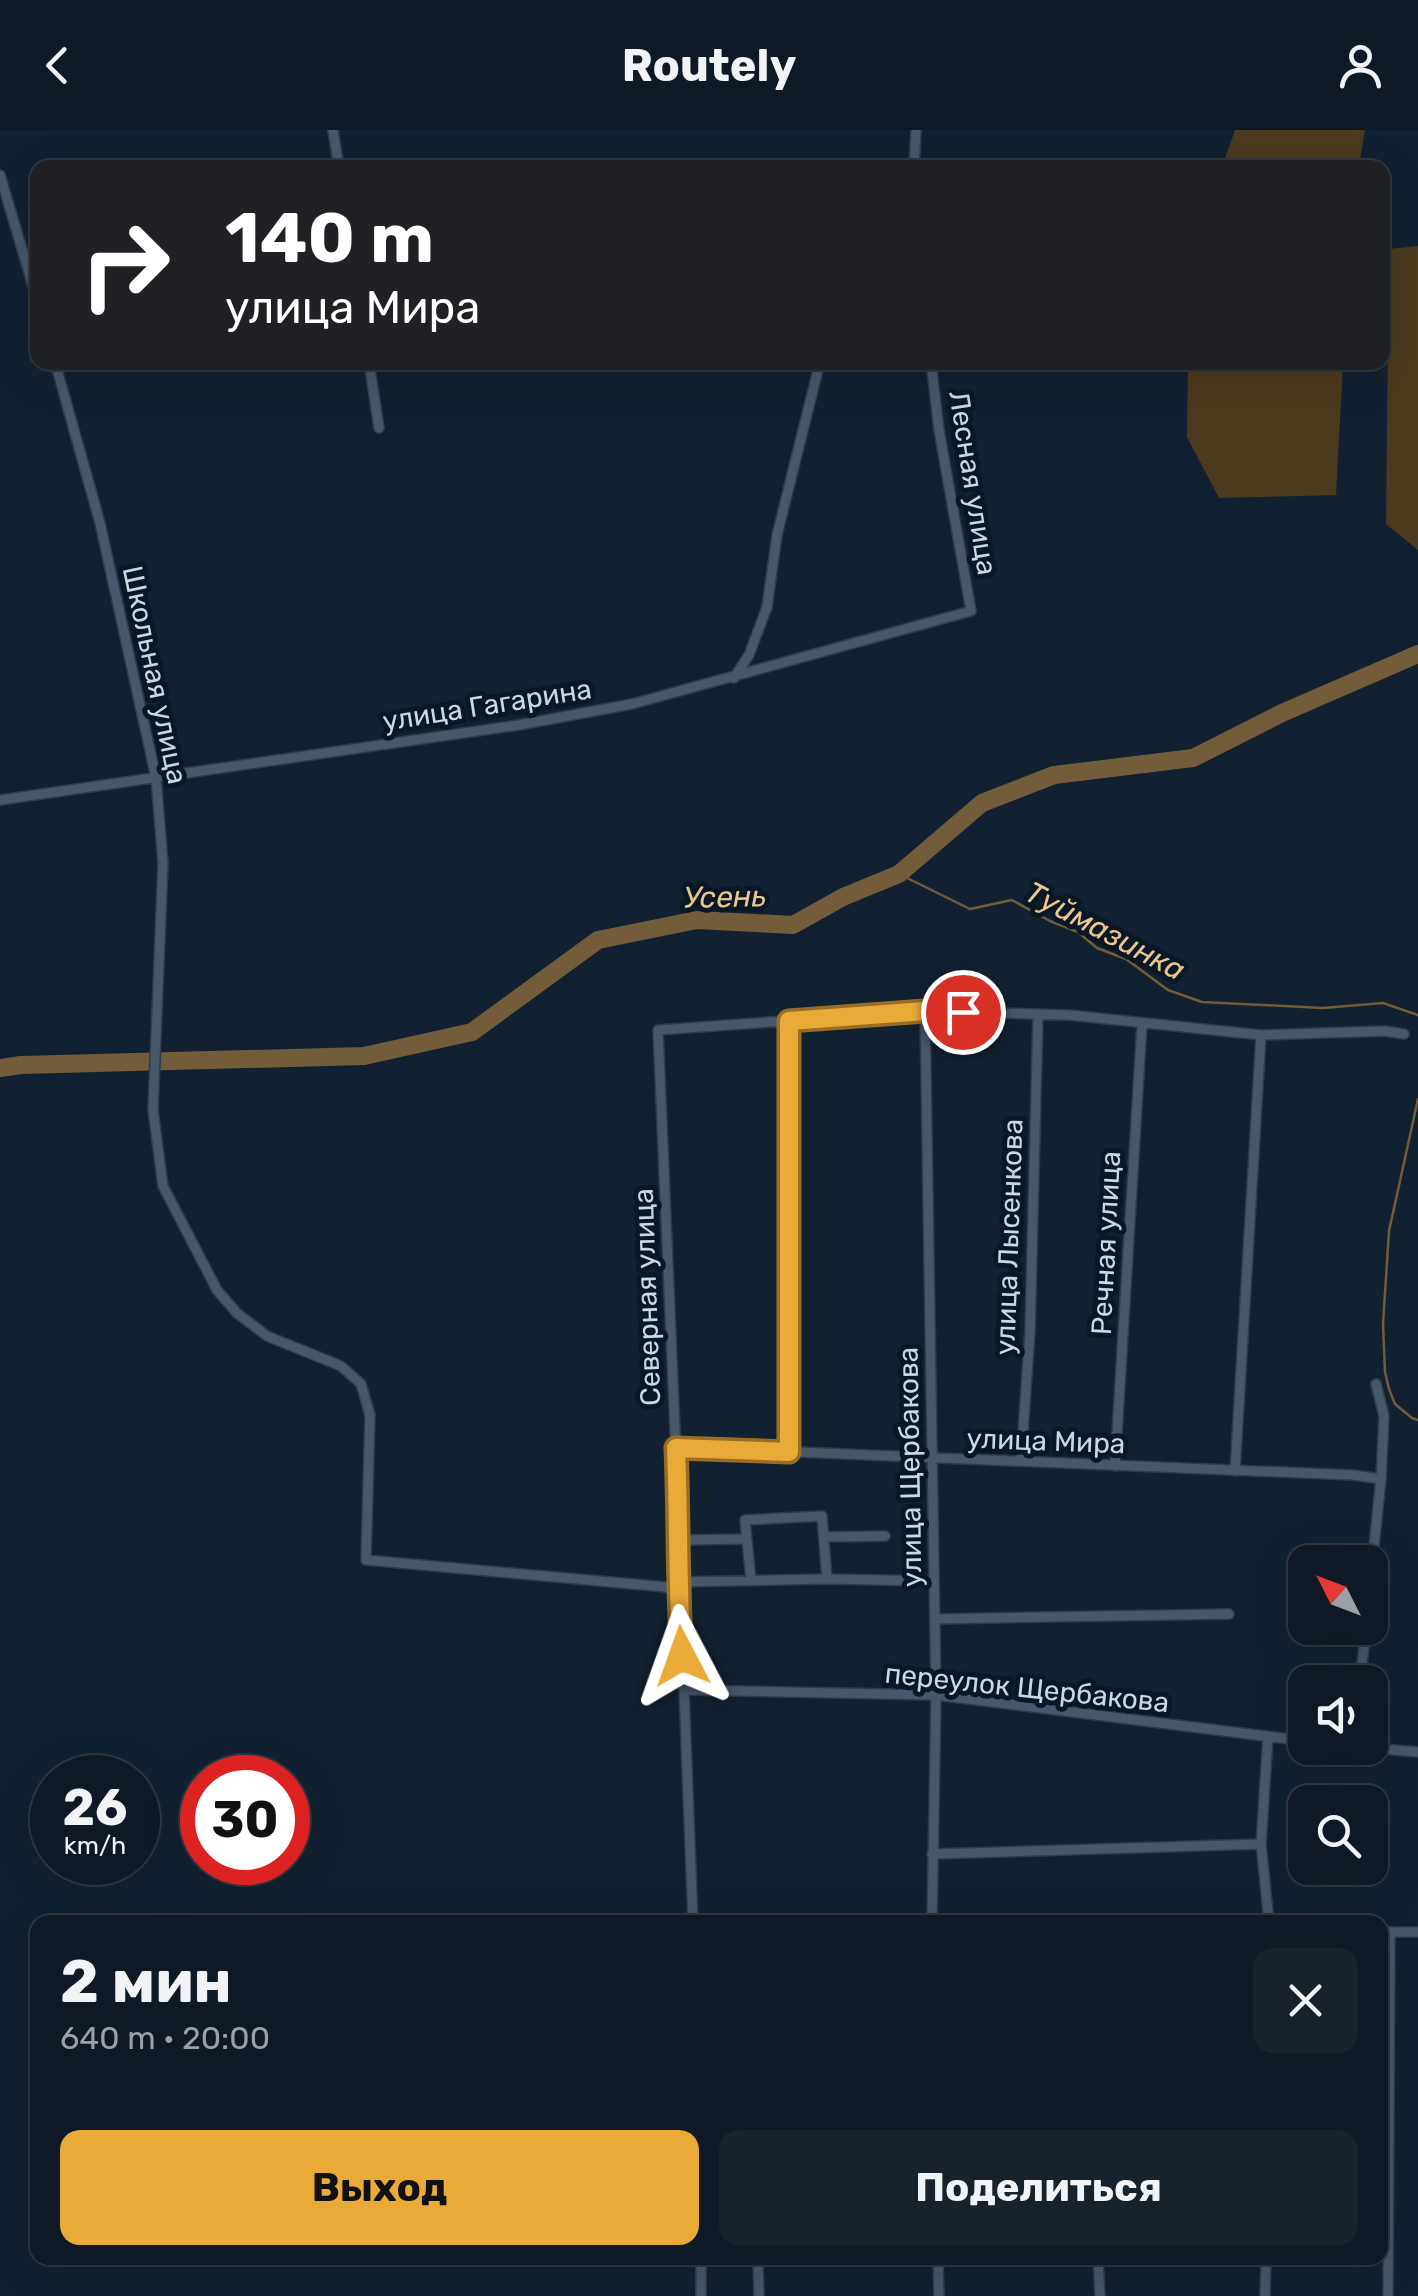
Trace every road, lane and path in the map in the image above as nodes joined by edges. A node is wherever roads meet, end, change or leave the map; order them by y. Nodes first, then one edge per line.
1 (334, 130) edge
2 (916, 130) edge
3 (339, 160) edge
4 (914, 160) edge
5 (0, 175) edge
6 (30, 276) edge
7 (57, 370) edge
8 (371, 370) edge
9 (818, 370) edge
10 (932, 370) edge
11 (379, 428) dead end
12 (971, 612) joint
13 (734, 678) junction
14 (156, 778) junction
15 (0, 800) edge
16 (925, 1011) junction
17 (1038, 1015) junction
18 (789, 1021) junction
19 (1142, 1024) junction
20 (1404, 1034) dead end
21 (1262, 1035) junction
22 (1376, 1384) dead end
23 (676, 1448) junction
24 (789, 1452) junction
25 (932, 1459) junction
26 (1021, 1461) junction
27 (1115, 1466) junction
28 (1234, 1470) junction
29 (1381, 1479) junction
30 (884, 1536) dead end
31 (824, 1537) junction
32 (747, 1539) junction
33 (679, 1540) junction
34 (1374, 1545) edge
35 (827, 1579) junction
36 (934, 1581) junction
37 (751, 1582) junction
38 (677, 1586) junction
39 (1228, 1614) dead end
40 (935, 1619) junction
41 (684, 1690) junction
42 (936, 1696) junction
43 (1268, 1737) junction
44 (1288, 1739) edge
45 (1388, 1750) edge
46 (1418, 1752) edge
47 (1261, 1844) junction
48 (932, 1854) junction
49 (693, 1915) edge
50 (932, 1915) edge
51 (1268, 1915) edge
52 (1388, 1932) edge
53 (1418, 1932) edge
54 (700, 2265) edge
55 (758, 2265) edge
56 (938, 2265) edge
57 (1098, 2265) edge
58 (1266, 2265) edge
59 (1388, 2265) edge
60 (701, 2296) edge
61 (759, 2296) edge
62 (939, 2296) edge
63 (1100, 2296) edge
64 (1265, 2296) edge
65 (1388, 2296) edge

1 - 3 street
2 - 4 street
5 - 6 street
7 - 14 street, Школьная улица
8 - 11 street
9 - 13 street
10 - 12 street, Лесная улица
12 - 13 street, улица Гагарина
13 - 14 street, улица Гагарина
14 - 15 street, улица Гагарина
14 - 38 street, Школьная улица
16 - 17 street
16 - 18 street
16 - 25 street, улица Щербакова
17 - 19 street
17 - 26 street, улица Лысенкова
18 - 23 street, Северная улица
18 - 24 street
19 - 21 street
19 - 27 street, Речная улица
20 - 21 street
21 - 28 street
22 - 29 street
23 - 24 street, улица Мира
23 - 33 street, Северная улица
24 - 25 street, улица Мира
25 - 26 street, улица Мира
25 - 36 street, улица Щербакова
26 - 27 street, улица Мира
27 - 28 street, улица Мира
28 - 29 street, улица Мира
29 - 34 street
30 - 31 street
31 - 32 street
31 - 35 street
32 - 33 street
32 - 37 street
33 - 38 street, Северная улица
35 - 36 street
35 - 37 street
36 - 40 street, улица Щербакова
37 - 38 street
38 - 41 street, Северная улица
39 - 40 street
40 - 42 street, улица Щербакова
41 - 42 street, переулок Щербакова
41 - 49 street, Северная улица
42 - 43 street, переулок Щербакова
42 - 48 street, улица Щербакова
43 - 44 street, переулок Щербакова
43 - 47 street
45 - 46 street
47 - 48 street
47 - 51 street
48 - 50 street, улица Щербакова
52 - 53 street
54 - 60 street
55 - 61 street
56 - 62 street
57 - 63 street
58 - 64 street
59 - 65 street

